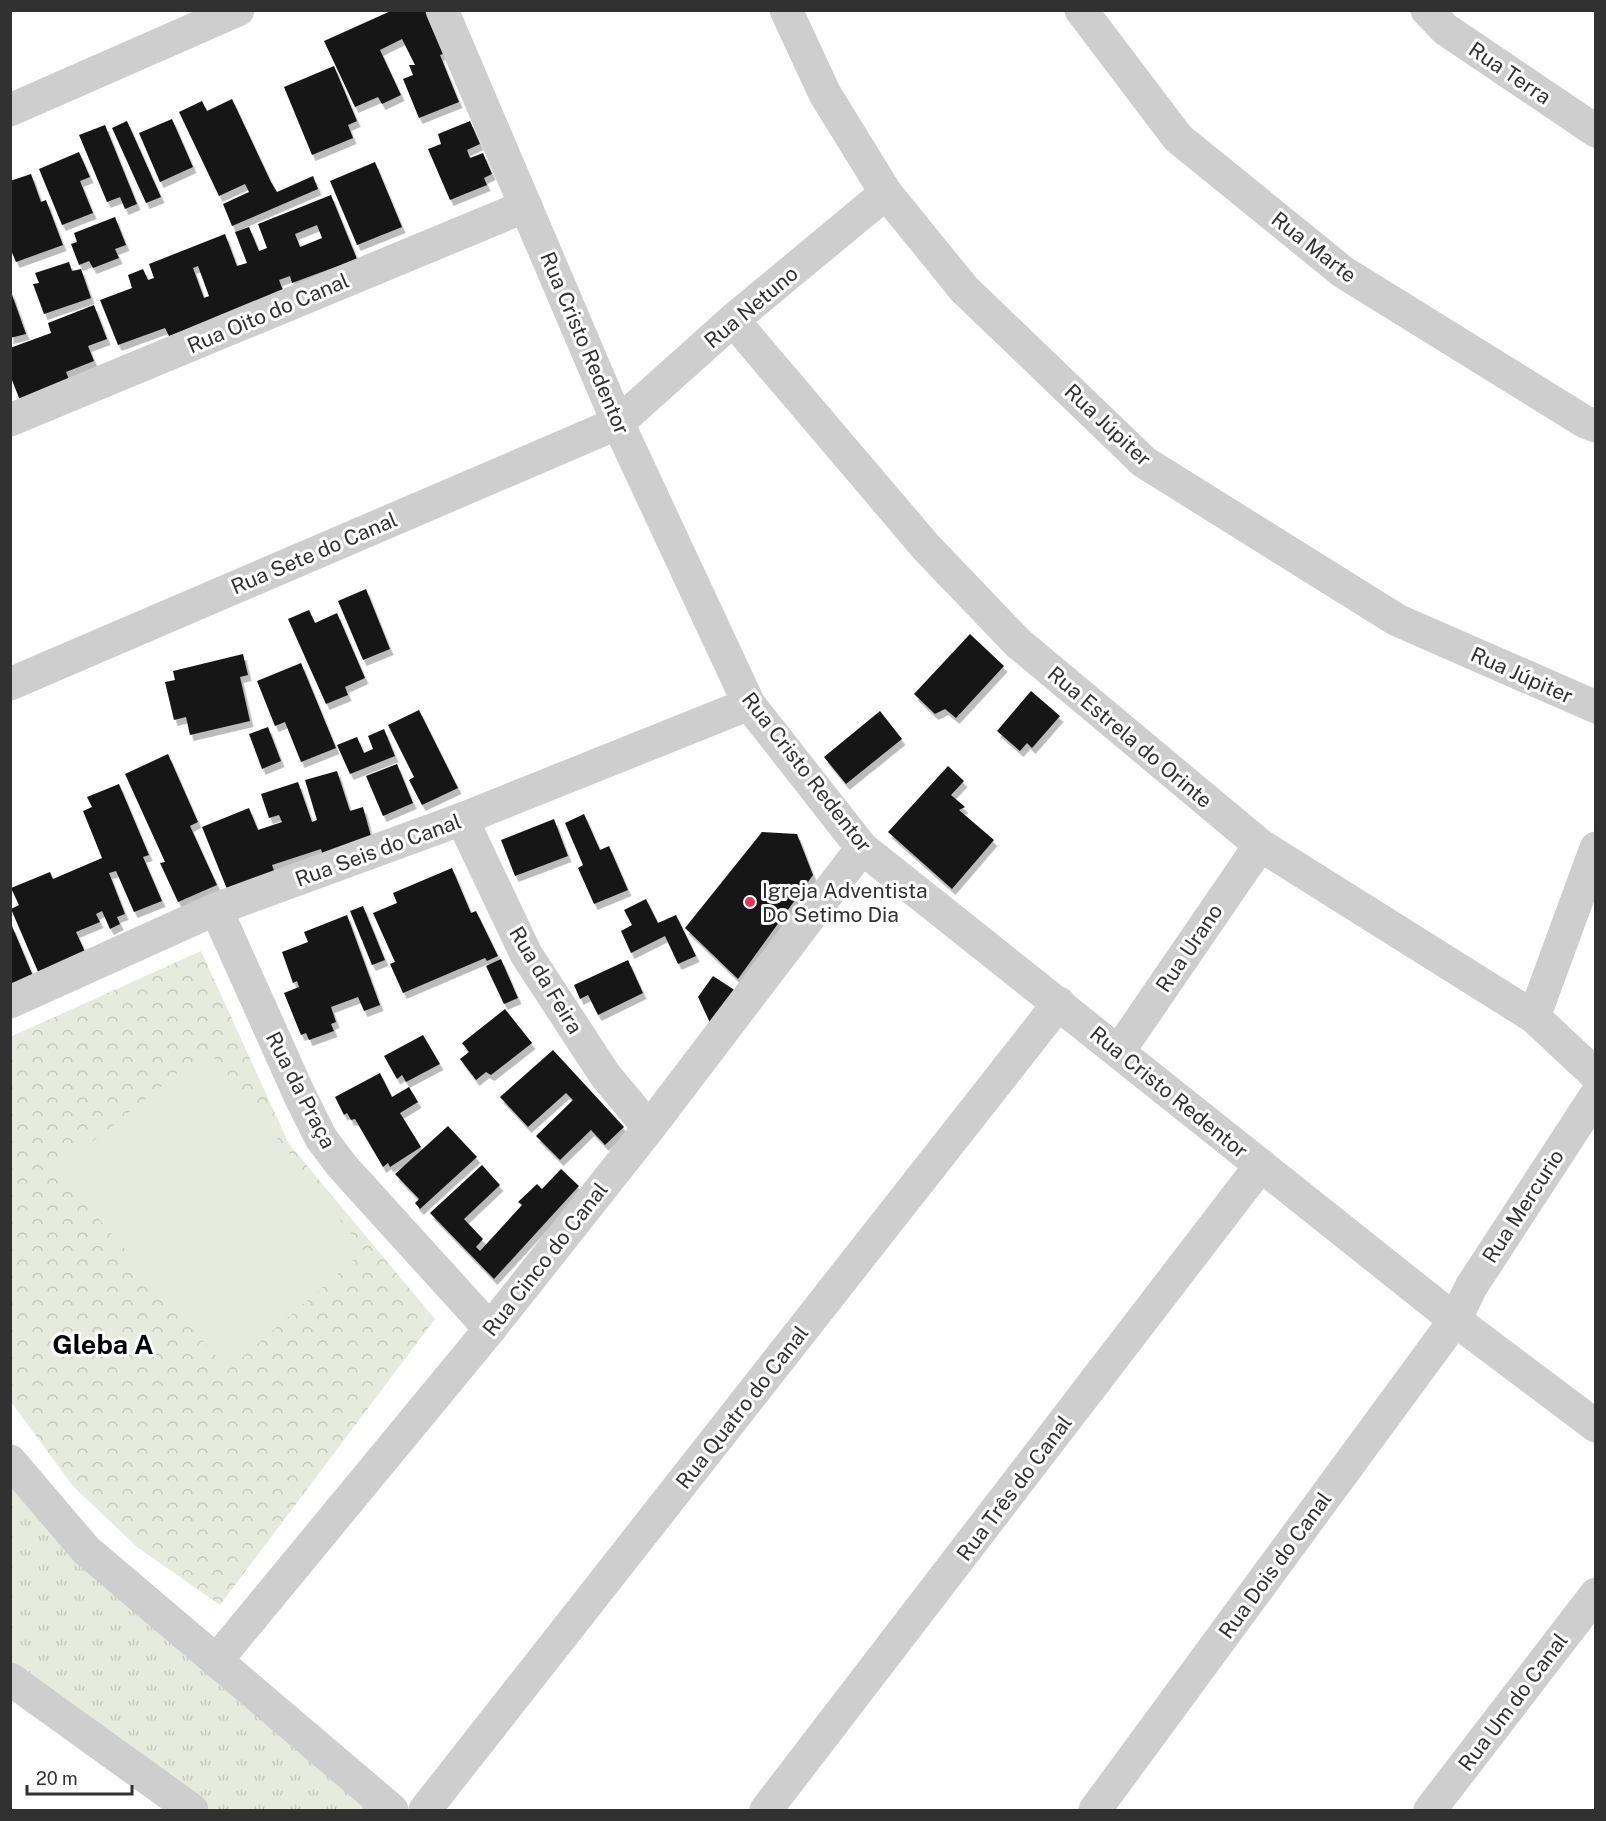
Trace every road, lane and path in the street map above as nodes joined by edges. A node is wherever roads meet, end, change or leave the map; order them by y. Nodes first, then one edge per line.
1 (238, 10) edge
2 (442, 10) edge
3 (786, 10) edge
4 (1081, 10) edge
5 (1427, 10) edge
6 (10, 110) edge
7 (1596, 131) edge
8 (886, 193) junction
9 (526, 206) junction
10 (733, 320) junction
11 (10, 420) edge
12 (618, 423) junction
13 (1596, 426) edge
14 (10, 684) edge
15 (749, 704) junction
16 (1596, 707) edge
17 (462, 819) junction
18 (1260, 845) junction
19 (862, 848) junction
20 (1596, 848) edge
21 (216, 909) junction
22 (10, 1002) edge
23 (1059, 1004) junction
24 (1534, 1017) junction
25 (1119, 1051) junction
26 (1591, 1066) edge
27 (1596, 1095) edge
28 (649, 1128) junction
29 (1261, 1165) junction
30 (1455, 1320) junction
31 (490, 1329) junction
32 (1596, 1426) edge
33 (10, 1461) edge
34 (1596, 1594) edge
35 (216, 1662) junction
36 (10, 1679) edge
37 (192, 1810) edge
38 (392, 1810) edge
39 (425, 1810) edge
40 (766, 1810) edge
41 (1095, 1810) edge
42 (1431, 1810) edge

1 - 6 street
2 - 9 street, Rua Cristo Redentor
3 - 8 street, Rua Júpiter
4 - 13 street, Rua Marte
5 - 7 street, Rua Terra
8 - 10 street, Rua Netuno
8 - 16 street, Rua Júpiter
9 - 11 street, Rua Oito do Canal
9 - 12 street, Rua Cristo Redentor
10 - 12 street, Rua Netuno
10 - 18 street, Rua Estrela do Orinte
12 - 14 street, Rua Sete do Canal
12 - 15 street, Rua Cristo Redentor
15 - 17 street, Rua Seis do Canal
15 - 19 street, Rua Cristo Redentor
17 - 21 street, Rua Seis do Canal
17 - 28 street, Rua da Feira
18 - 24 street, Rua Estrela do Orinte
18 - 25 street, Rua Urano
19 - 23 street, Rua Cristo Redentor
19 - 28 street, Rua Cinco do Canal
20 - 24 street
21 - 22 street, Rua Seis do Canal
21 - 31 street, Rua da Praça
23 - 25 street, Rua Cristo Redentor
23 - 39 street, Rua Quatro do Canal
24 - 26 street, Rua Estrela do Orinte
25 - 29 street, Rua Cristo Redentor
27 - 30 street, Rua Mercurio
28 - 31 street, Rua Cinco do Canal
29 - 30 street, Rua Cristo Redentor
29 - 40 street, Rua Três do Canal
30 - 32 street, Rua Cristo Redentor
30 - 41 street, Rua Dois do Canal
31 - 35 street, Rua Cinco do Canal
33 - 35 street
34 - 42 street, Rua Um do Canal
35 - 38 street
36 - 37 street

